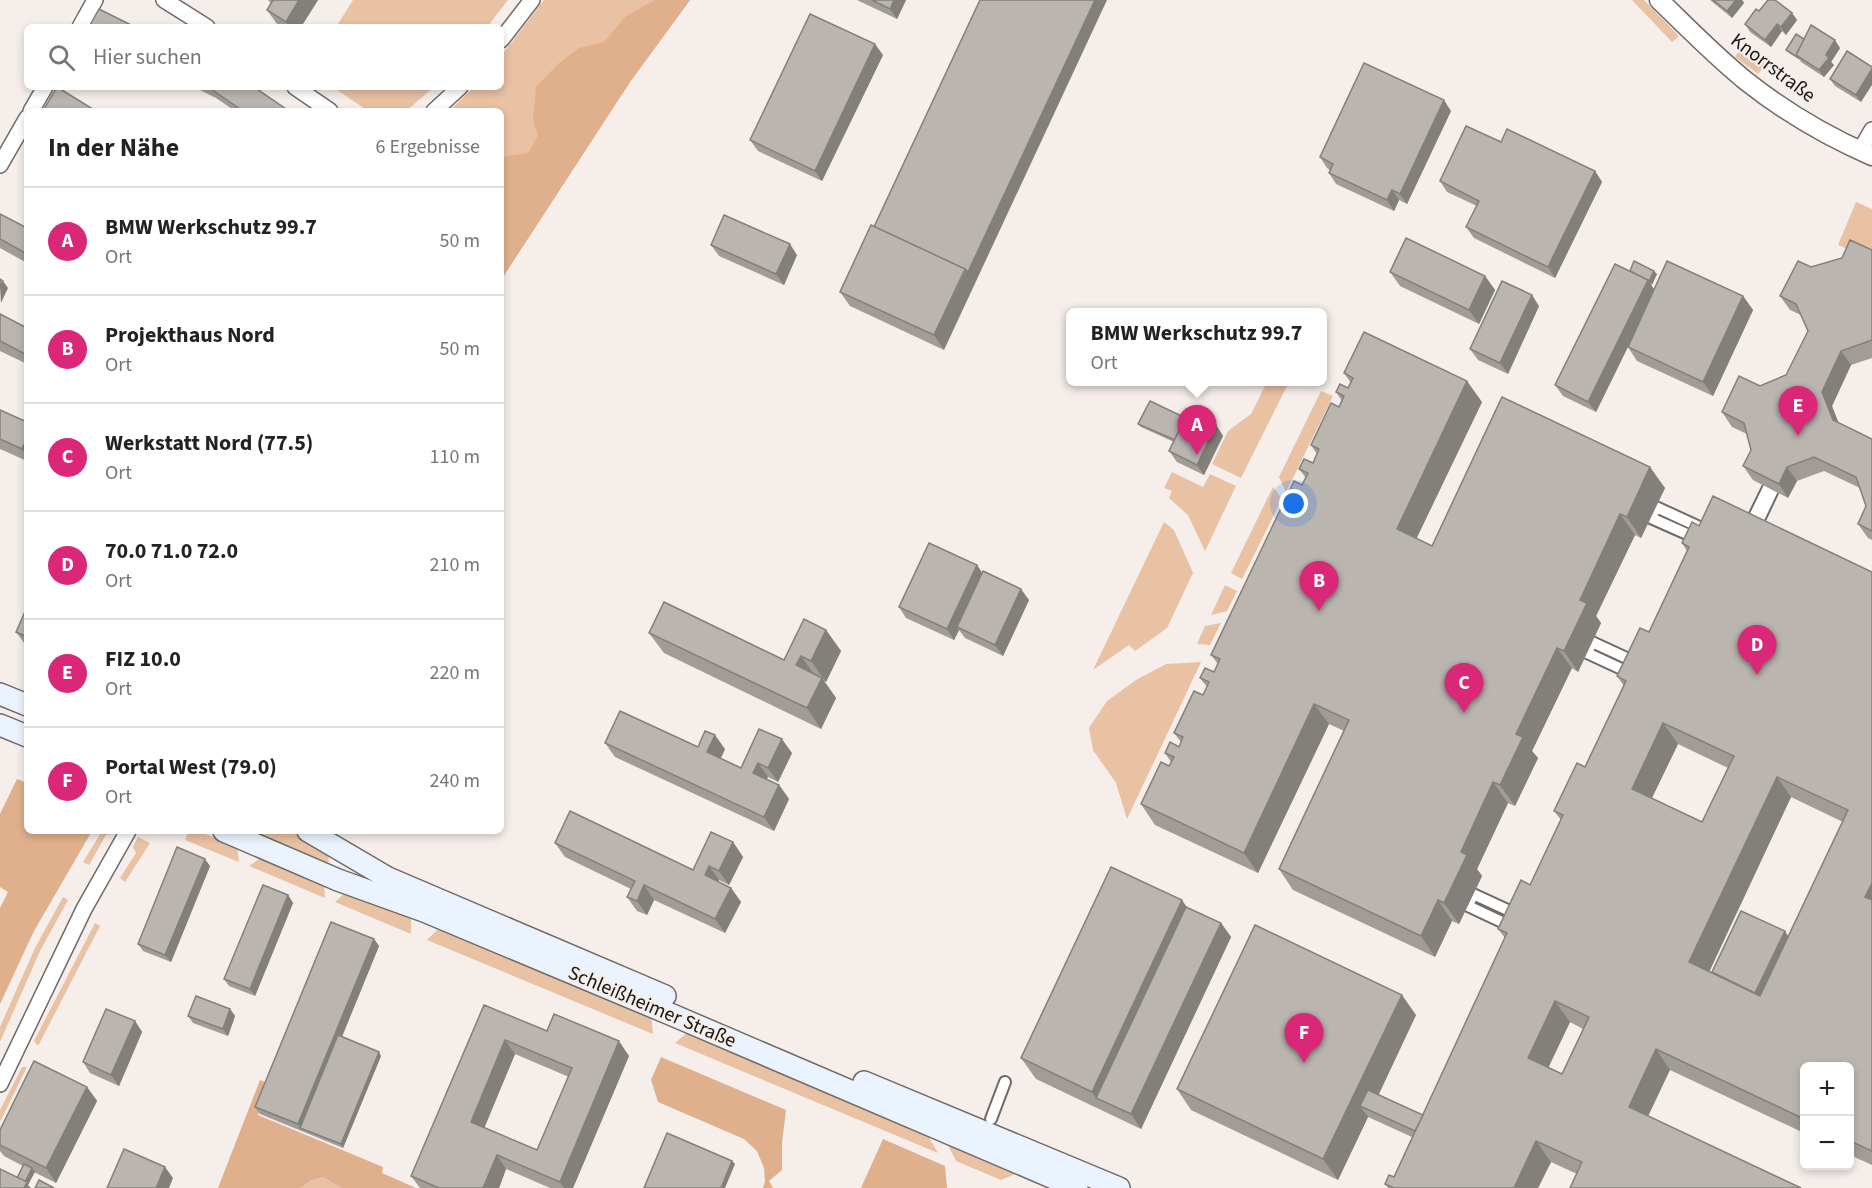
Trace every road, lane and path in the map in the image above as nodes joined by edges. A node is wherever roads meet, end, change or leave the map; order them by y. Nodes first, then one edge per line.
1 (95, 0) edge
2 (164, 0) edge
3 (532, 0) edge
4 (1659, 0) edge
5 (82, 24) edge
6 (202, 24) edge
7 (504, 36) edge
8 (43, 90) edge
9 (299, 90) edge
10 (456, 90) edge
11 (33, 108) edge
12 (326, 108) edge
13 (437, 108) edge
14 (24, 123) edge
15 (1872, 130) edge
16 (1866, 153) edge
17 (0, 165) edge
18 (1656, 507) joint
19 (1592, 642) joint
20 (0, 694) edge
21 (24, 704) edge
22 (0, 725) edge
23 (24, 735) edge
24 (126, 834) edge
25 (231, 834) edge
26 (313, 834) edge
27 (1473, 894) joint
28 (1005, 1082) dead end
29 (0, 1084) edge
30 (991, 1119) dead end
31 (1077, 1188) edge
32 (1119, 1188) edge

1 - 5 street
2 - 6 street
3 - 7 street
4 - 16 street, Knorrstraße
8 - 11 street
9 - 12 street
10 - 13 street
14 - 17 street
15 - 16 street
18 - 18 street
19 - 19 street
20 - 21 main road
22 - 23 main road
24 - 29 street
25 - 31 main road, Schleißheimer Straße
26 - 32 main road, Schleißheimer Straße
27 - 27 street
28 - 30 street

